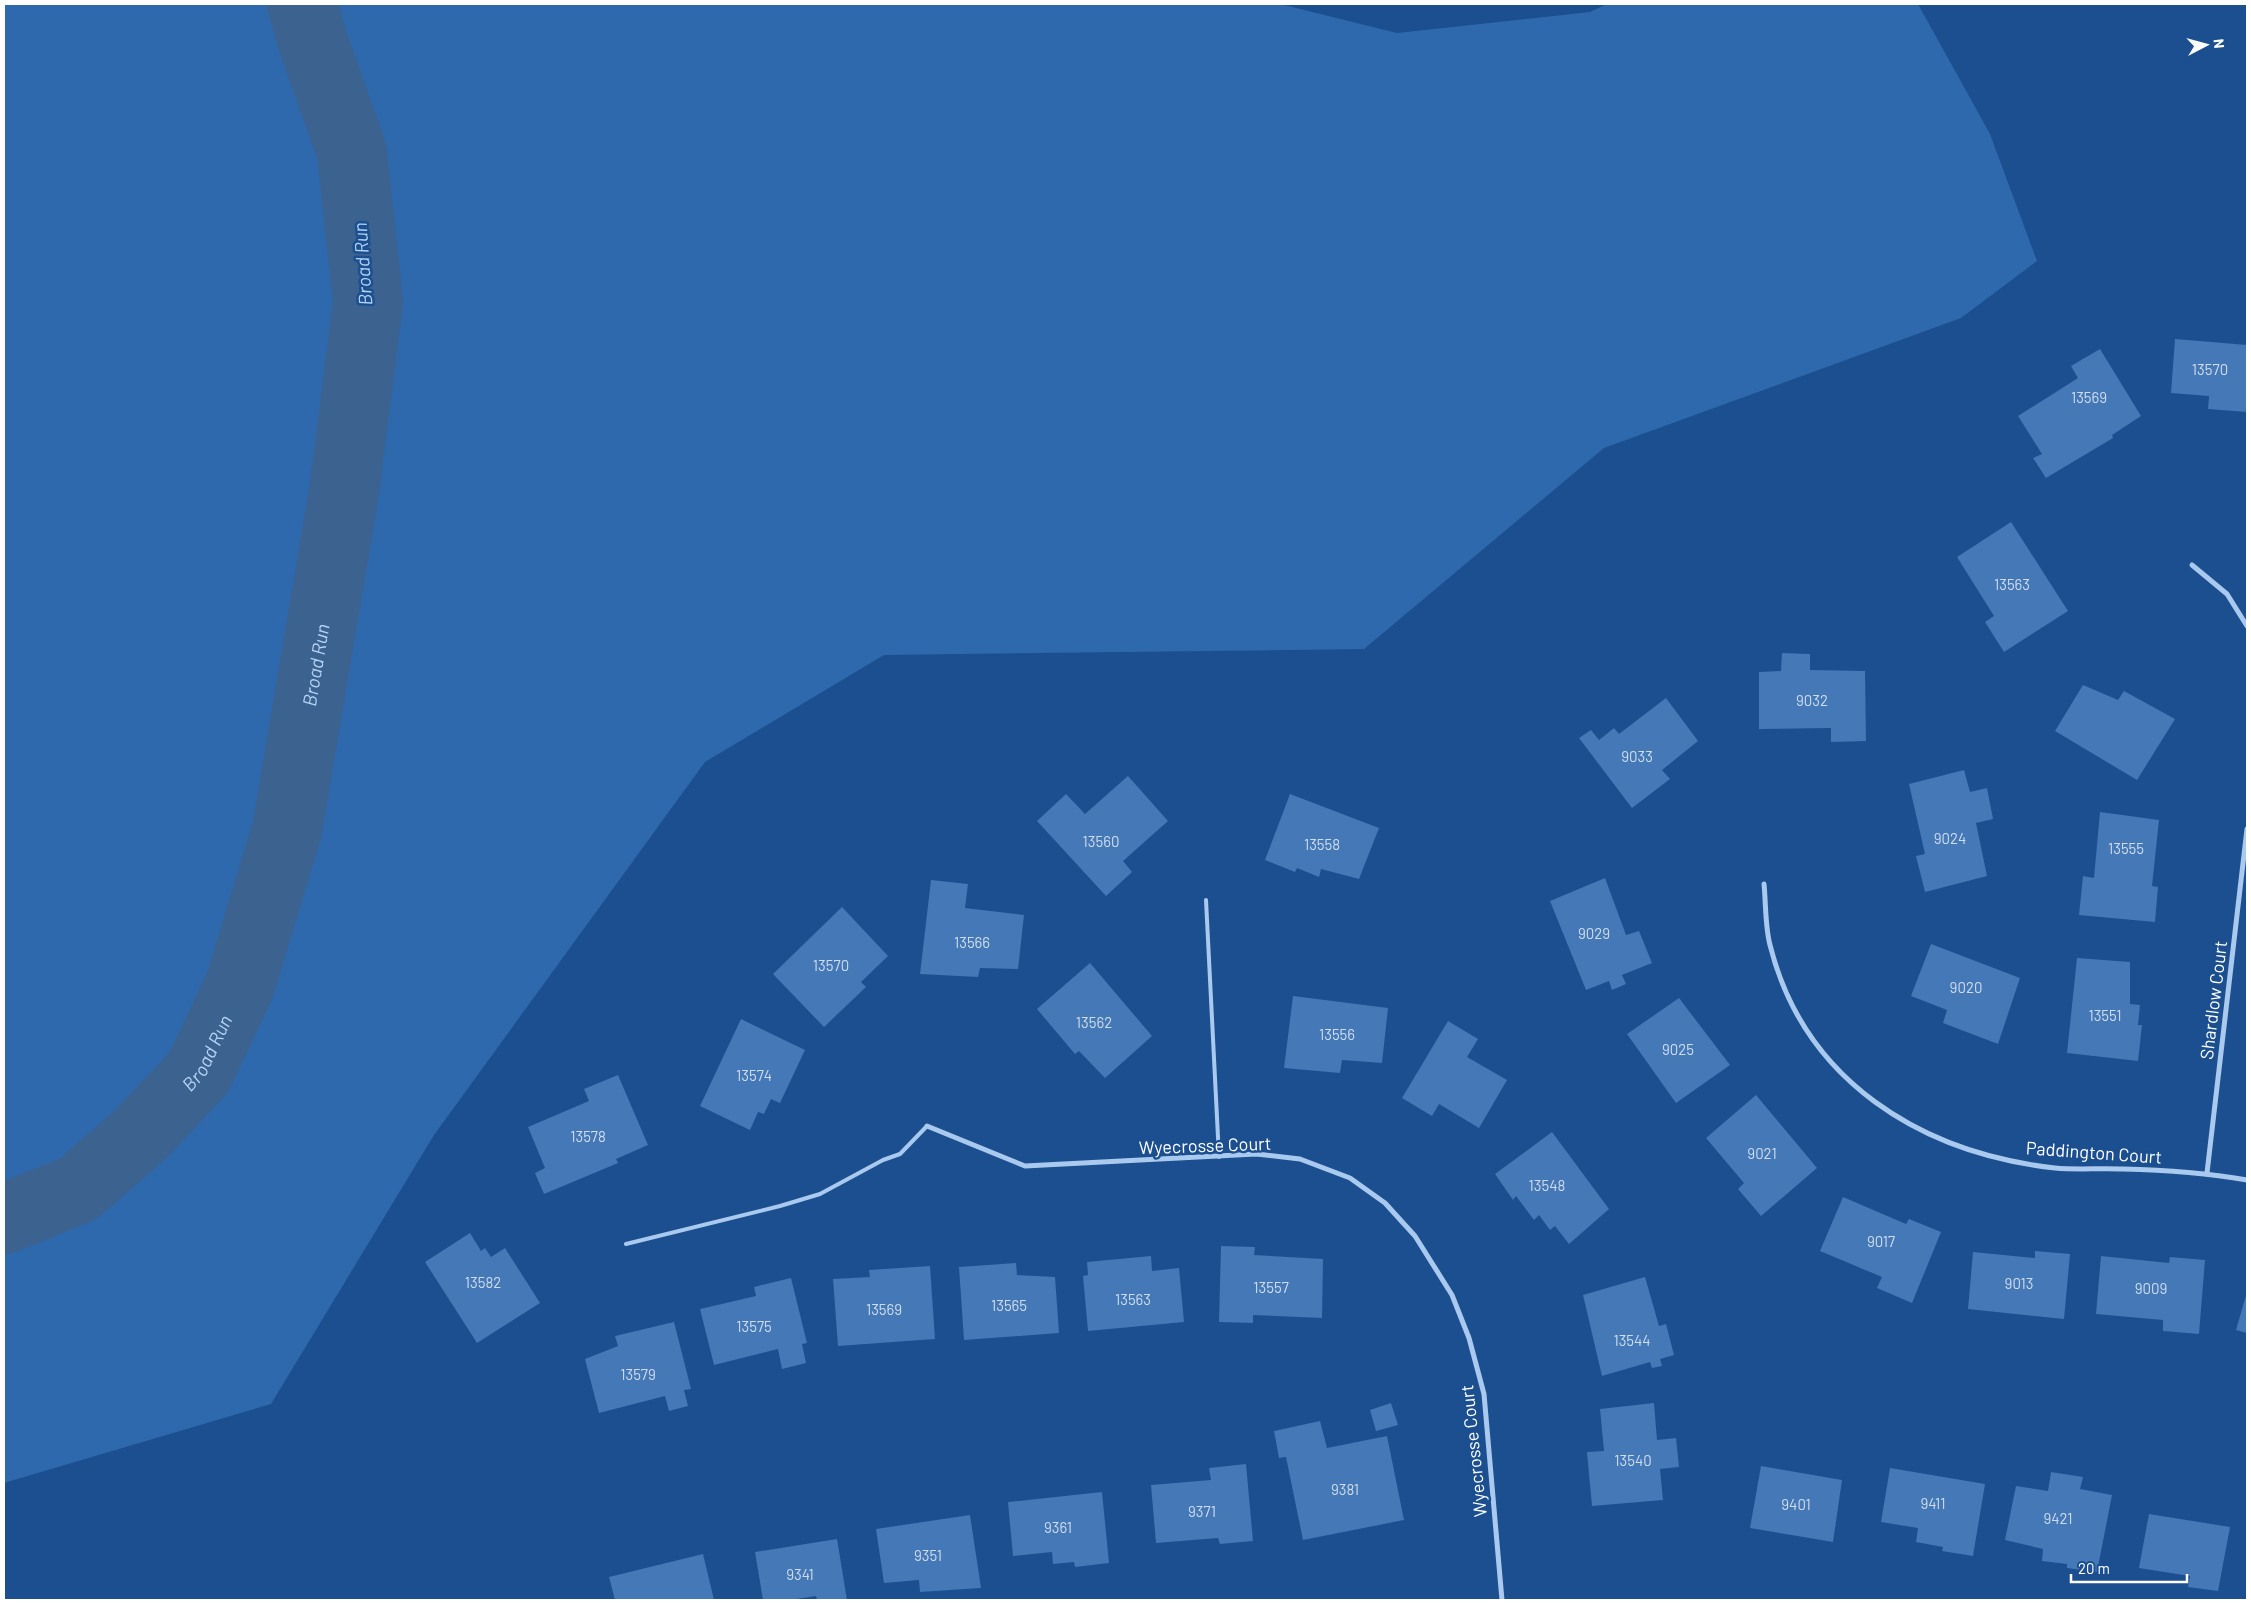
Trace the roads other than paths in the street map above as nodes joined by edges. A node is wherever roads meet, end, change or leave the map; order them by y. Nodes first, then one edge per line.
1 (2192, 565) dead end
2 (2247, 626) edge
3 (2247, 829) edge
4 (1764, 884) dead end
5 (1206, 900) dead end
6 (927, 1126) joint
7 (1219, 1157) junction
8 (2207, 1173) junction
9 (2247, 1180) edge
10 (626, 1244) dead end
11 (1502, 1600) edge

1 - 2 street
3 - 8 street, Shardlow Court
4 - 8 street, Paddington Court
5 - 7 lane
6 - 7 street, Wyecrosse Court
6 - 10 lane
7 - 11 street, Wyecrosse Court
8 - 9 street, Paddington Court

